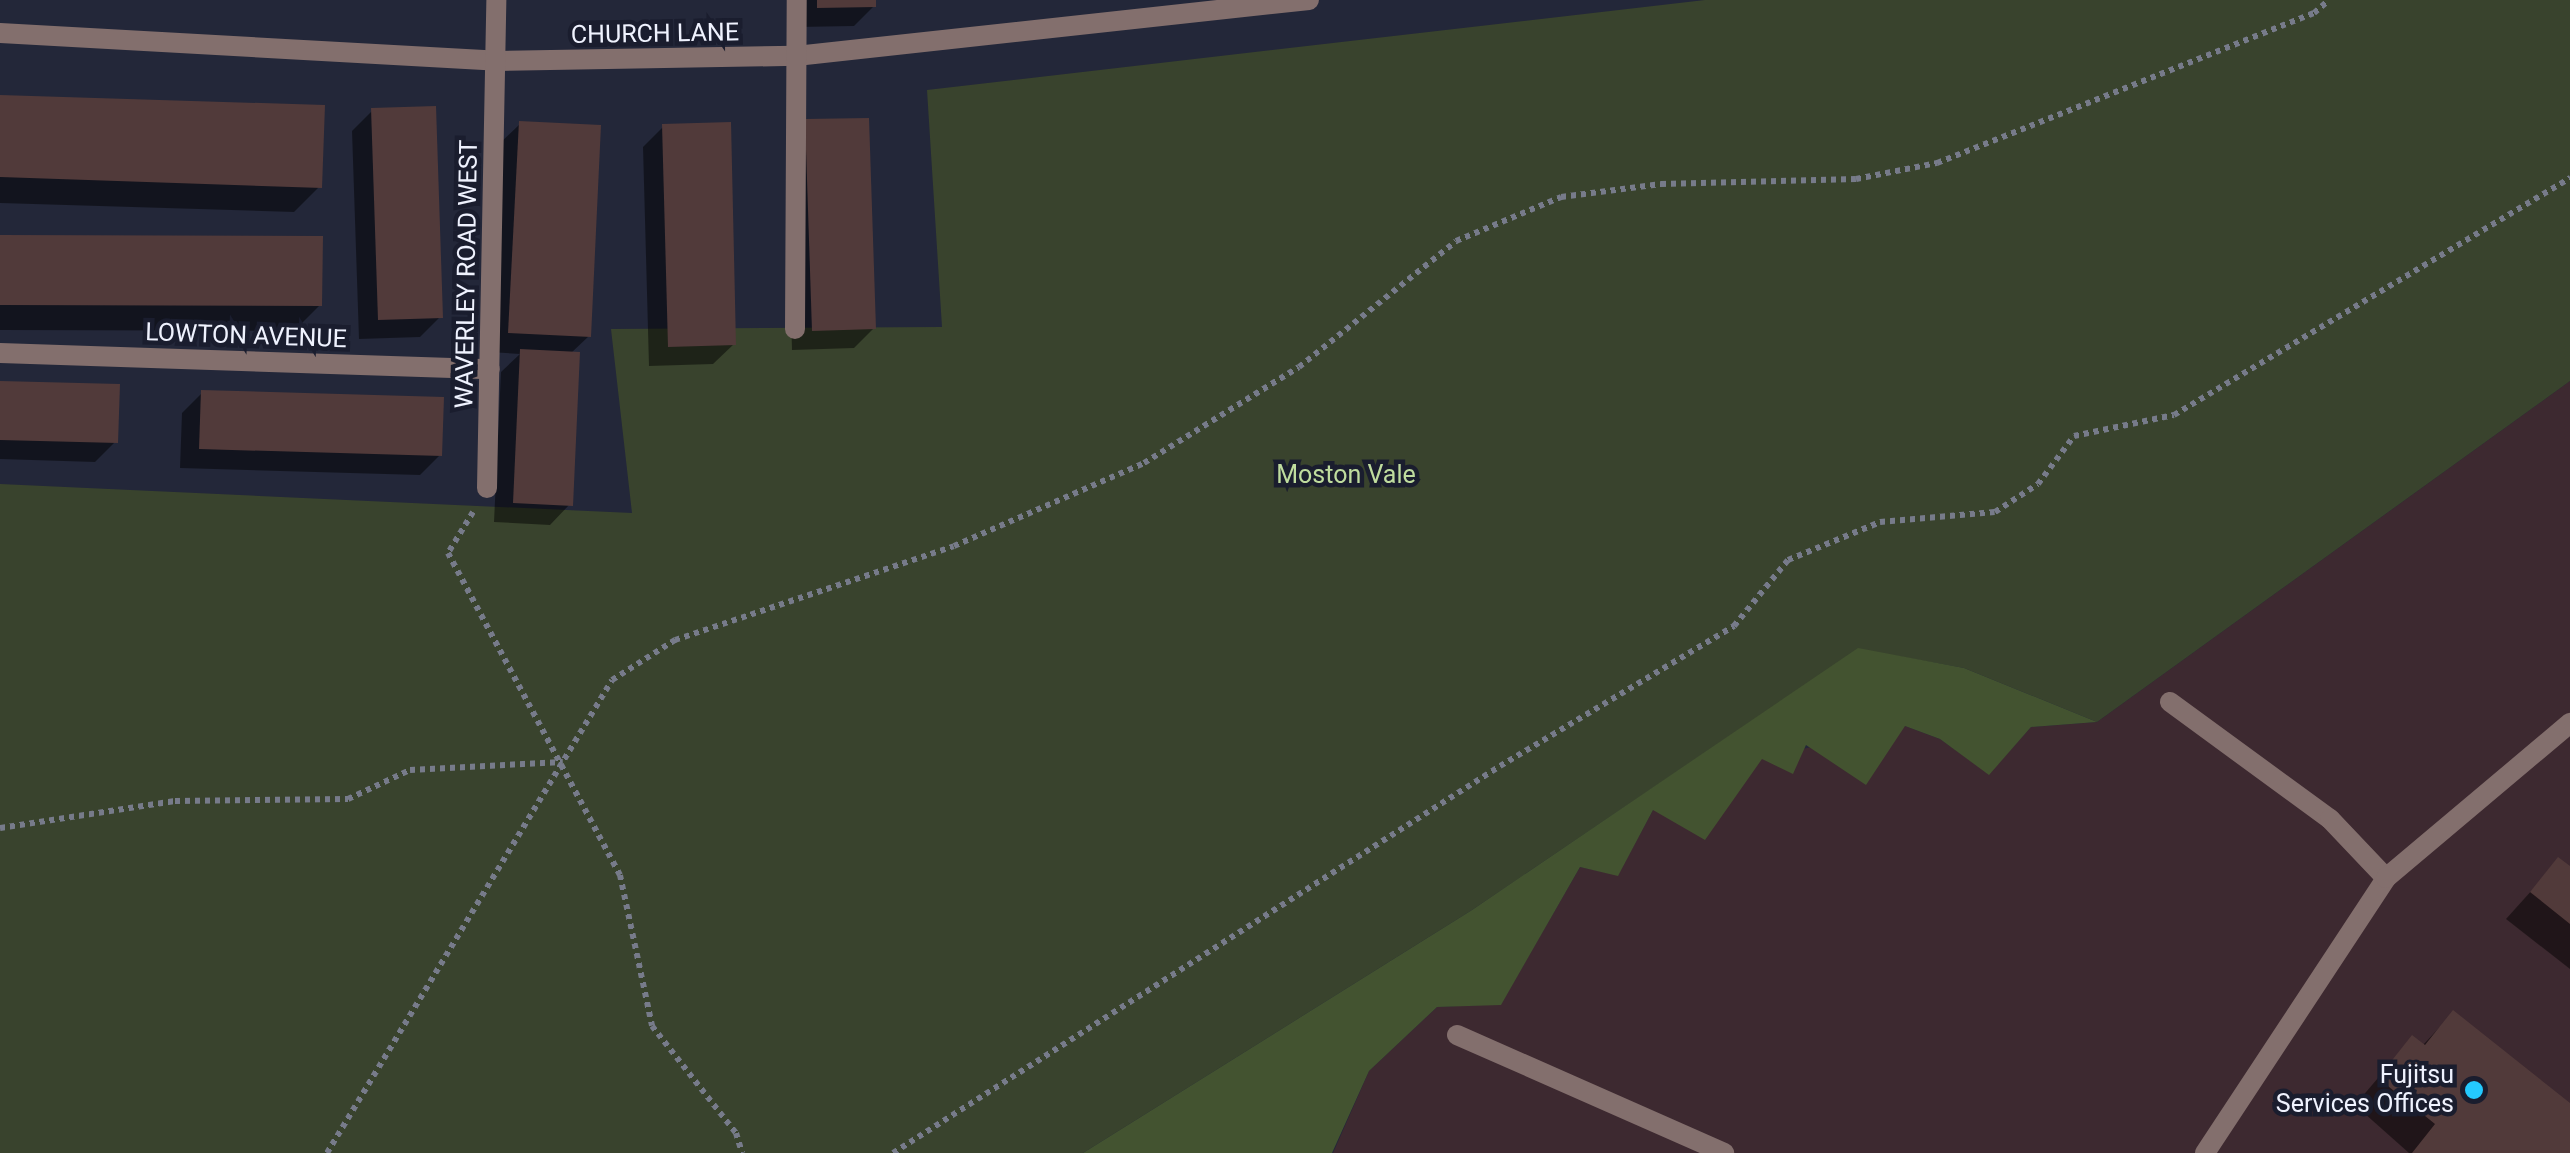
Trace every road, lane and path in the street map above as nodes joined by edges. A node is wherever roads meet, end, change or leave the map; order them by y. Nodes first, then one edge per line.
1 (496, 0) edge
2 (797, 0) edge
3 (1309, 0) edge
4 (2330, 0) edge
5 (0, 33) edge
6 (796, 56) junction
7 (497, 62) junction
8 (2570, 178) edge
9 (796, 329) dead end
10 (0, 353) edge
11 (490, 369) junction
12 (487, 488) joint
13 (2170, 702) dead end
14 (2570, 723) edge
15 (564, 762) junction
16 (0, 828) edge
17 (2386, 878) junction
18 (1457, 1035) dead end
19 (327, 1153) edge
20 (742, 1153) edge
21 (893, 1153) edge
22 (1724, 1153) edge
23 (2205, 1153) edge

1 - 7 street, WAVERLEY ROAD WEST
2 - 6 street
3 - 6 street, CHURCH LANE
4 - 15 path
5 - 7 street, CHURCH LANE
6 - 7 street, CHURCH LANE
6 - 9 street
7 - 11 street, WAVERLEY ROAD WEST
8 - 21 path
10 - 11 street, LOWTON AVENUE
11 - 12 street, WAVERLEY ROAD WEST
12 - 15 path
13 - 17 street
14 - 17 street
15 - 16 path
15 - 19 path
15 - 20 path
17 - 23 street
18 - 22 street

